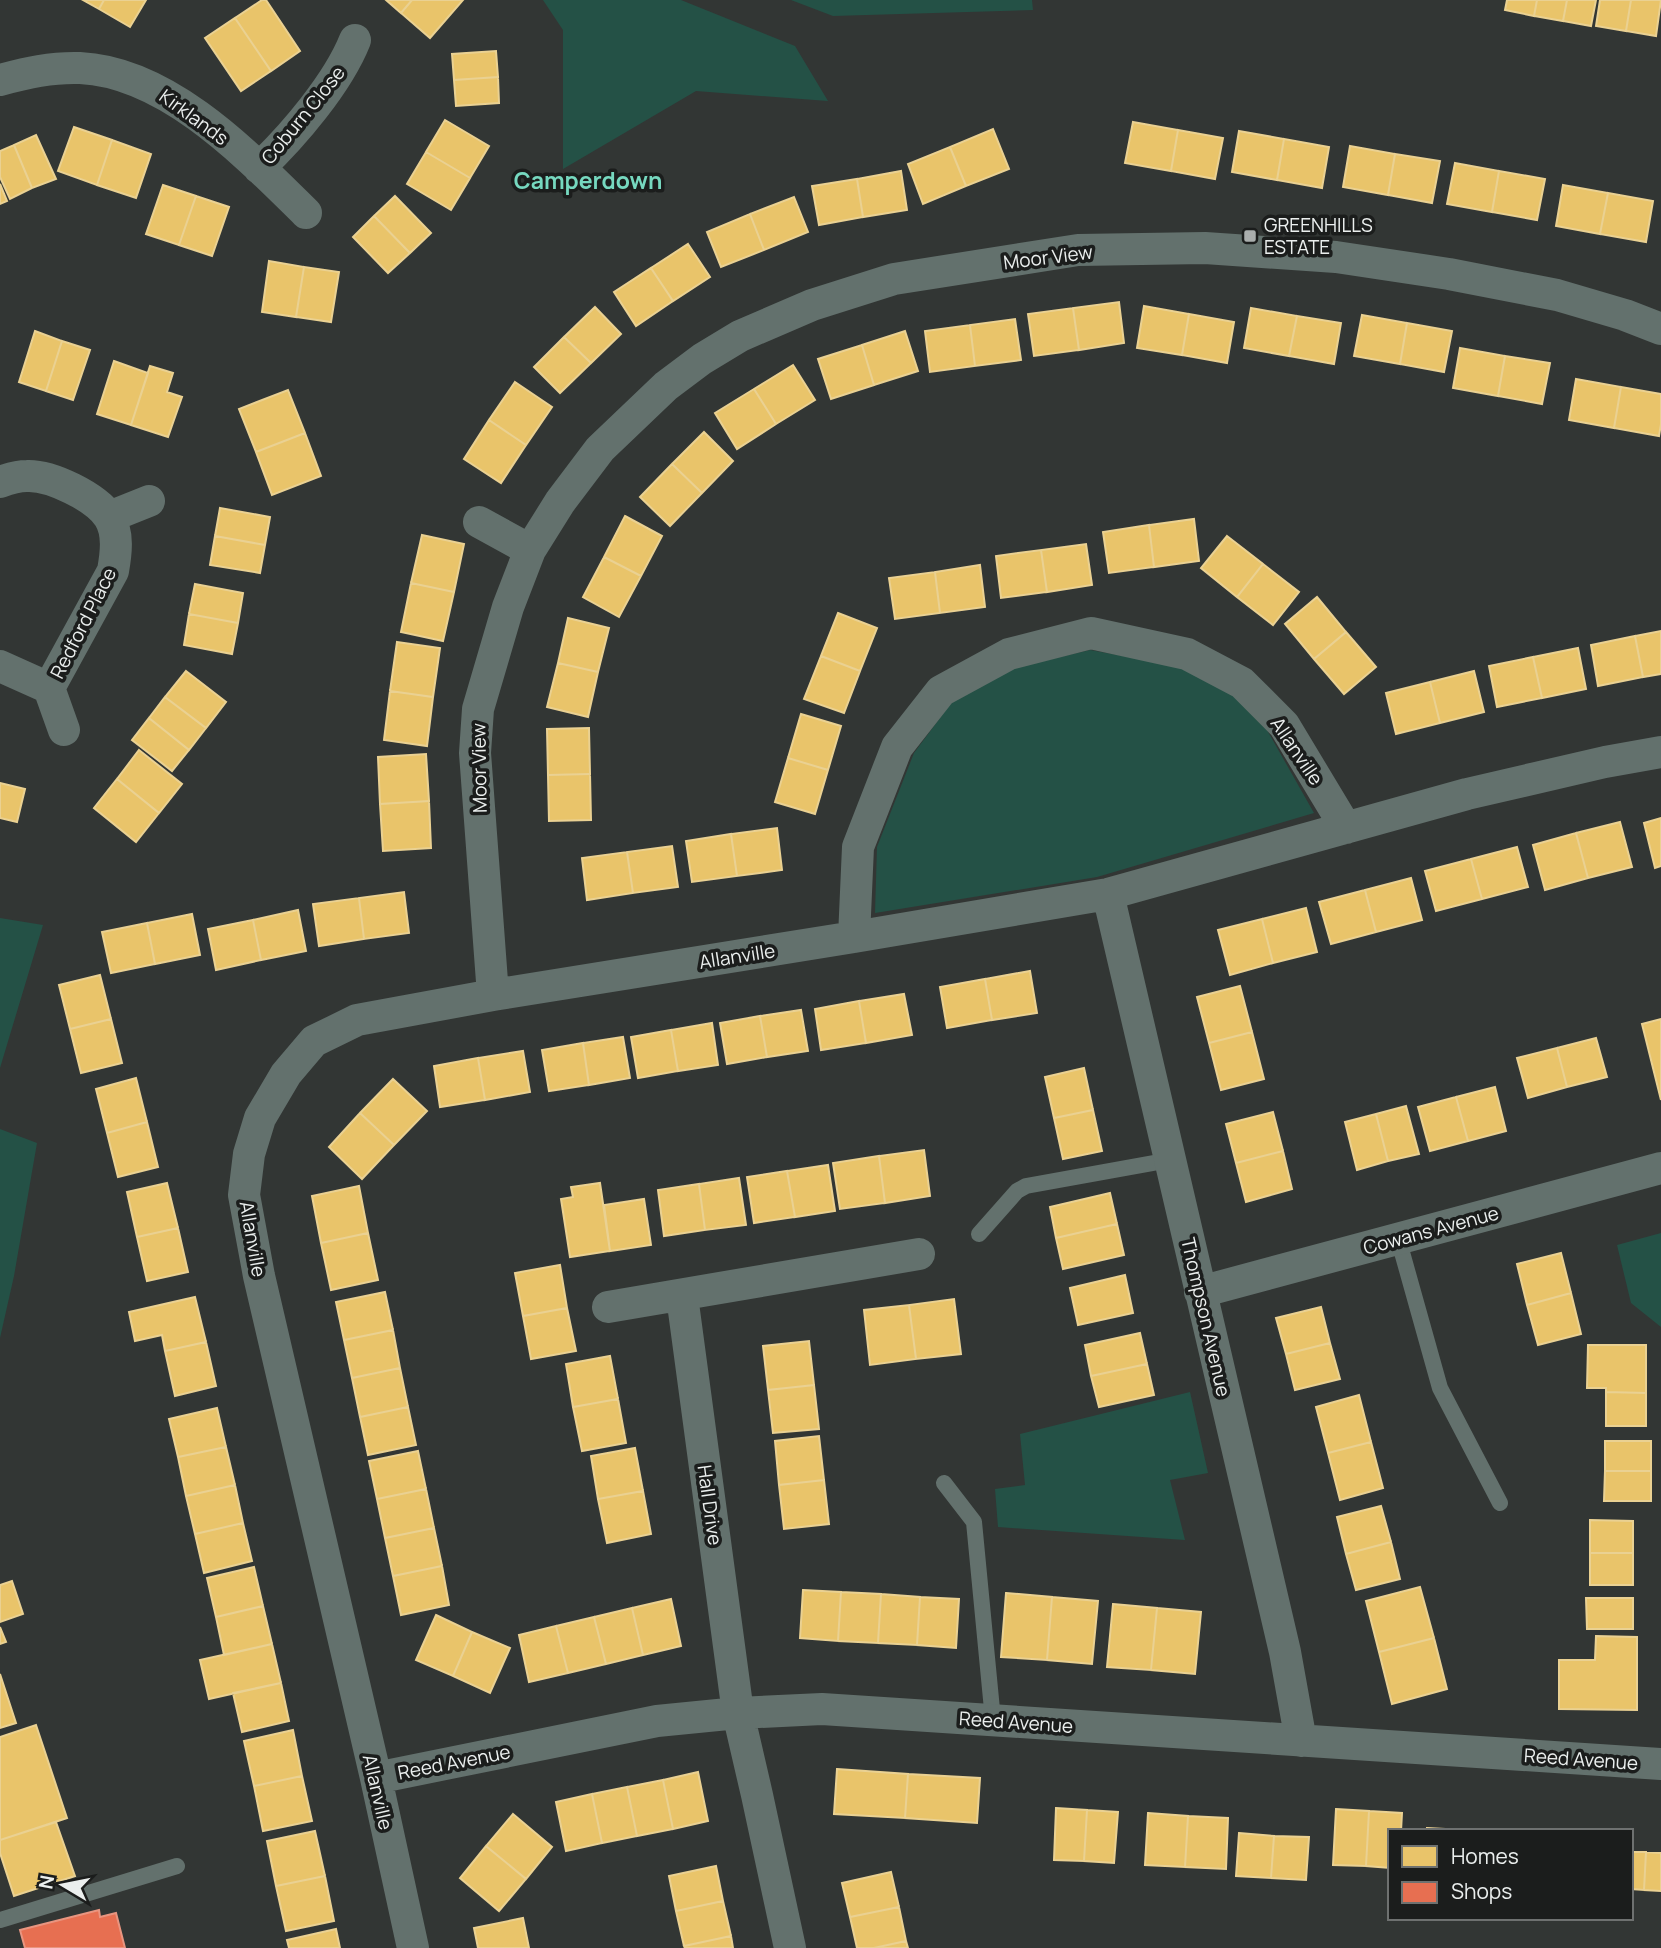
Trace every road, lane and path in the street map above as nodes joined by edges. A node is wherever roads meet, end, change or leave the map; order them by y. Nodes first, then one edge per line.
1 (355, 40) dead end
2 (0, 80) edge
3 (259, 167) junction
4 (306, 214) dead end
5 (1661, 329) edge
6 (0, 482) edge
7 (149, 501) dead end
8 (109, 517) junction
9 (479, 522) dead end
10 (530, 550) junction
11 (0, 666) edge
12 (49, 688) junction
13 (64, 730) dead end
14 (1661, 752) edge
15 (1346, 828) junction
16 (1108, 894) junction
17 (854, 937) junction
18 (493, 995) junction
19 (1170, 1160) junction
20 (1661, 1168) edge
21 (979, 1234) dead end
22 (1398, 1238) junction
23 (919, 1254) dead end
24 (1200, 1292) junction
25 (682, 1296) junction
26 (608, 1307) dead end
27 (944, 1483) dead end
28 (1500, 1503) dead end
29 (738, 1713) junction
30 (993, 1720) junction
31 (1301, 1741) junction
32 (1661, 1764) edge
33 (376, 1778) junction
34 (177, 1866) dead end
35 (0, 1920) edge
36 (413, 1948) edge
37 (790, 1948) edge

1 - 3 street, Coburn Close
2 - 3 street, Kirklands
3 - 4 street, Coburn Close
5 - 10 street, Moor View
6 - 8 street
7 - 8 street
8 - 12 street, Redford Place
9 - 10 street
10 - 18 street, Moor View
11 - 12 street, Redford Place
12 - 13 street, Redford Place
14 - 15 street, Allanville
15 - 16 street, Allanville
15 - 17 street, Allanville
16 - 17 street, Allanville
16 - 19 street, Thompson Avenue
17 - 18 street, Allanville
18 - 33 street, Allanville
19 - 21 lane
19 - 24 street, Thompson Avenue
20 - 22 street, Cowans Avenue
22 - 24 street, Cowans Avenue
22 - 28 lane
23 - 25 street
24 - 31 street, Thompson Avenue
25 - 26 street
25 - 29 street, Hall Drive
27 - 30 lane
29 - 30 street, Reed Avenue
29 - 33 street, Reed Avenue
29 - 37 street
30 - 31 street, Reed Avenue
31 - 32 street, Reed Avenue
33 - 36 street, Allanville
34 - 35 lane

